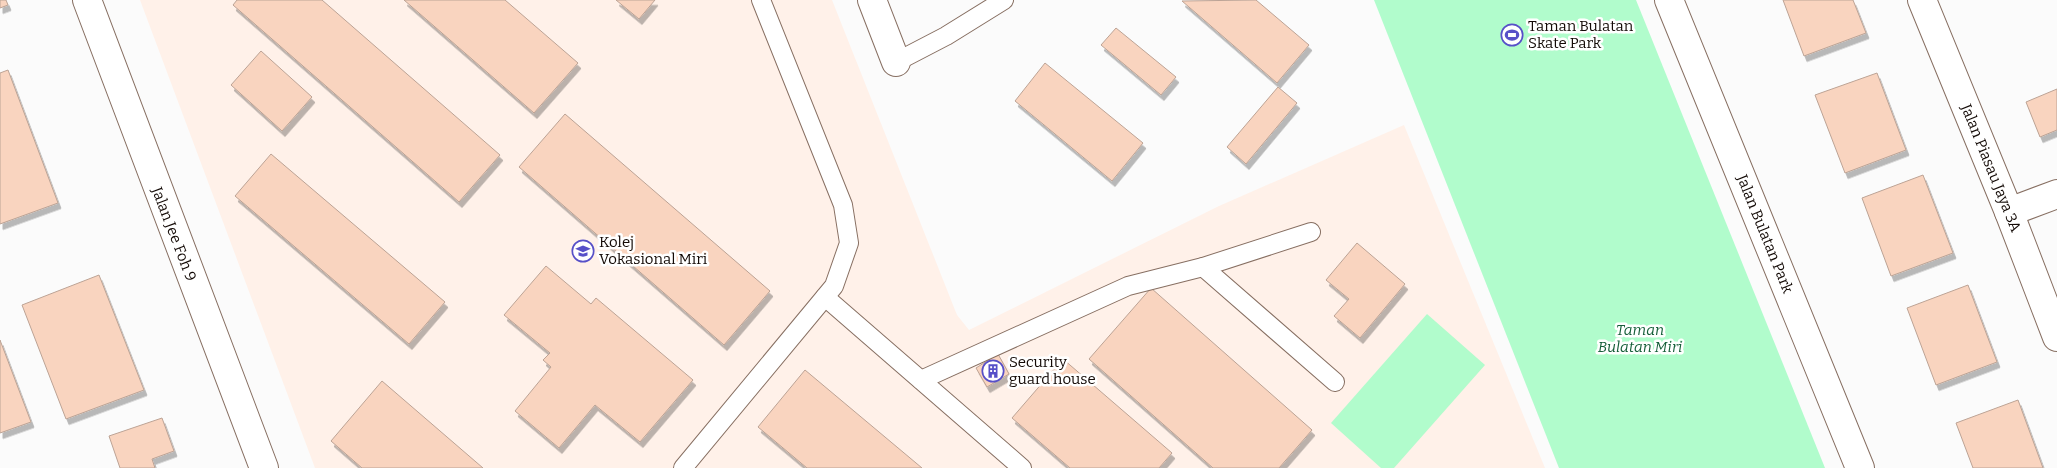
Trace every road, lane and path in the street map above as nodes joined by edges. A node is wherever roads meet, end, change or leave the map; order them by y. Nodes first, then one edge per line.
1 (87, 0) edge
2 (761, 0) edge
3 (872, 0) edge
4 (1004, 0) edge
5 (1670, 0) edge
6 (1922, 0) edge
7 (896, 62) joint
8 (2057, 194) edge
9 (2009, 212) junction
10 (1310, 232) dead end
11 (1203, 267) junction
12 (825, 297) junction
13 (2057, 337) edge
14 (921, 380) junction
15 (1335, 382) dead end
16 (264, 468) edge
17 (683, 468) edge
18 (1022, 468) edge
19 (1860, 468) edge

1 - 16 street, Jalan Jee Foh 9
2 - 12 lane
3 - 7 street
4 - 7 lane
5 - 19 street, Jalan Bulatan Park
6 - 9 street, Jalan Piasau Jaya 3A
8 - 9 street
9 - 13 street, Jalan Piasau Jaya 3A
10 - 11 lane
11 - 14 lane
11 - 15 lane
12 - 14 lane
12 - 17 lane
14 - 18 lane

